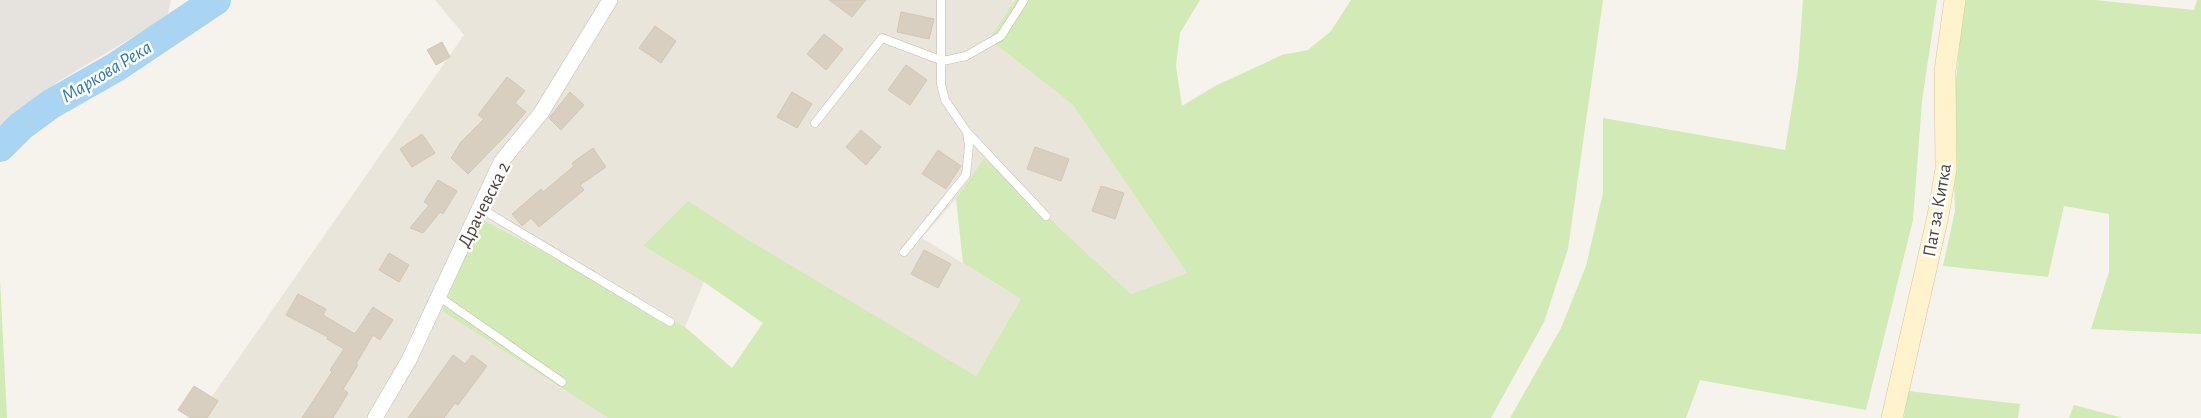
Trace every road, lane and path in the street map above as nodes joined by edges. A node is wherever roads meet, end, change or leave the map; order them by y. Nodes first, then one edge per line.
1 (610, 0) edge
2 (941, 0) edge
3 (1024, 0) edge
4 (1955, 0) edge
5 (943, 61) junction
6 (815, 123) dead end
7 (967, 132) junction
8 (480, 208) junction
9 (1046, 216) dead end
10 (904, 252) dead end
11 (438, 296) junction
12 (670, 322) dead end
13 (562, 382) dead end
14 (380, 416) edge
15 (1892, 418) edge

1 - 8 street, Драчевска 2
2 - 5 lane
3 - 5 lane
4 - 15 street, Пат за Китка
5 - 6 lane
5 - 7 lane
7 - 9 lane
7 - 10 lane
8 - 11 street, Драчевска 2
8 - 12 lane
11 - 13 lane
11 - 14 street, Драчевска 2

